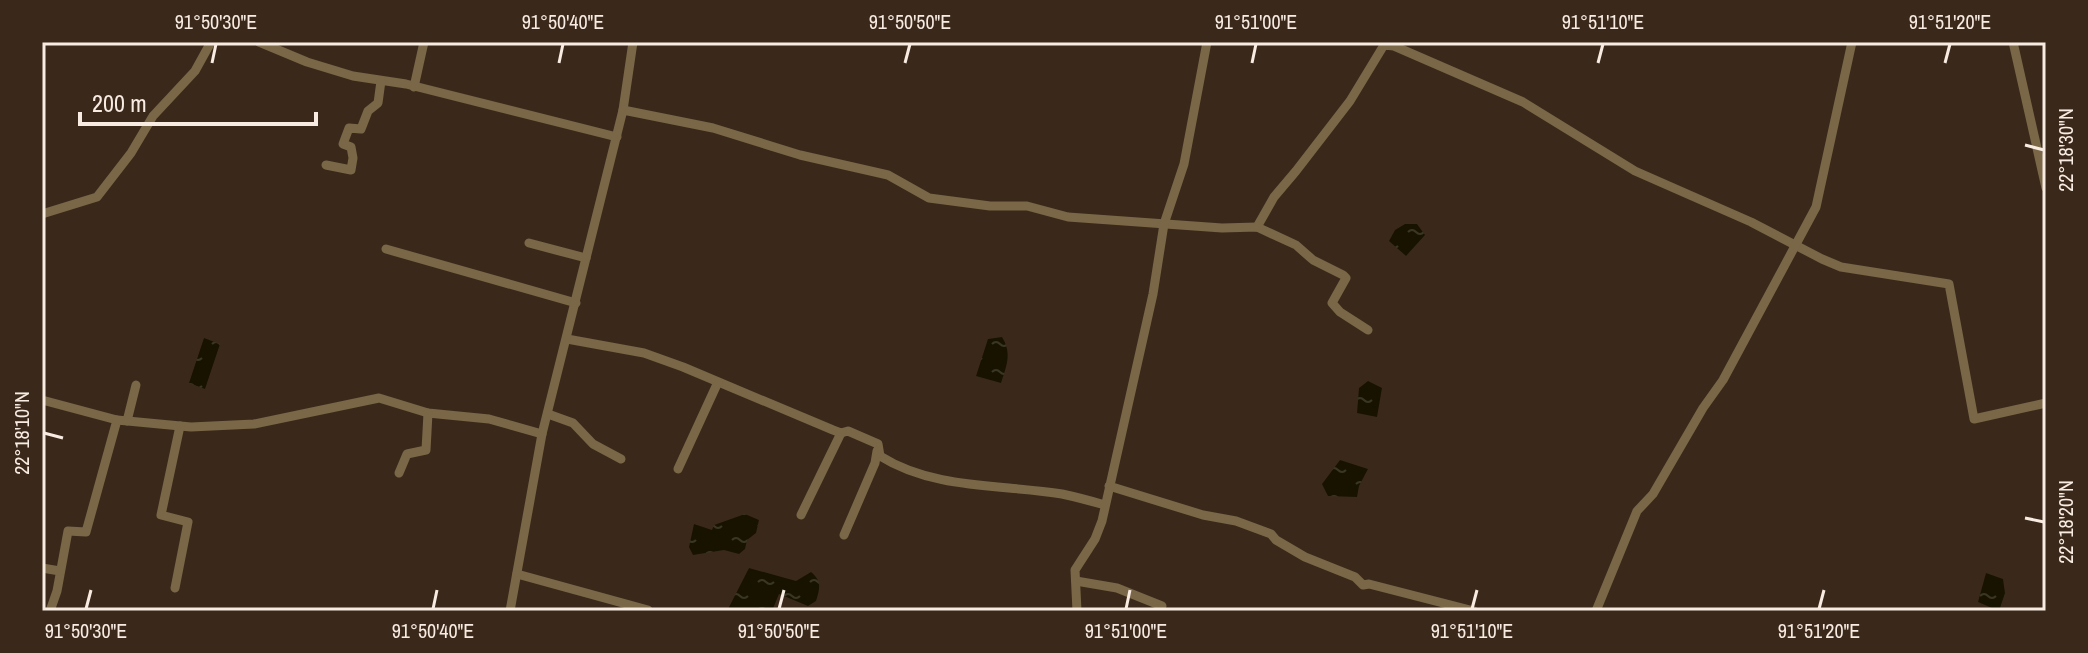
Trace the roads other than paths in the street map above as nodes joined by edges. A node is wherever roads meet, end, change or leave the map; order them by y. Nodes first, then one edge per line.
1 (211, 42) edge
2 (259, 42) edge
3 (424, 42) edge
4 (633, 42) edge
5 (1207, 42) edge
6 (1852, 42) edge
7 (2013, 42) edge
8 (381, 81) junction
9 (414, 87) junction
10 (623, 110) junction
11 (617, 137) junction
12 (326, 165) dead end
13 (2046, 188) edge
14 (42, 214) edge
15 (1164, 224) junction
16 (1257, 227) junction
17 (529, 243) dead end
18 (1794, 247) junction
19 (386, 249) dead end
20 (586, 258) junction
21 (576, 303) junction
22 (1368, 330) dead end
23 (567, 339) junction
24 (718, 382) junction
25 (136, 385) dead end
26 (42, 400) edge
27 (2046, 403) edge
28 (428, 413) junction
29 (548, 414) junction
30 (122, 420) junction
31 (180, 426) junction
32 (841, 433) junction
33 (542, 434) junction
34 (878, 444) junction
35 (621, 459) dead end
36 (678, 469) dead end
37 (399, 473) dead end
38 (1109, 486) junction
39 (1105, 505) junction
40 (801, 515) dead end
41 (844, 535) dead end
42 (42, 568) edge
43 (60, 571) junction
44 (517, 574) junction
45 (1076, 581) junction
46 (175, 588) dead end
47 (1162, 606) dead end
48 (648, 610) edge
49 (50, 611) edge
50 (510, 611) edge
51 (1077, 611) edge
52 (1474, 611) edge
53 (1596, 611) edge

1 - 14 street
2 - 8 street
3 - 9 street
4 - 10 street
5 - 15 street
6 - 18 street
7 - 13 street
8 - 9 street
8 - 12 street
9 - 11 street
10 - 11 street
10 - 15 street
11 - 20 street
15 - 16 street
15 - 38 street
16 - 18 street
16 - 22 street
17 - 20 street
18 - 27 street
18 - 53 street
19 - 21 street
20 - 21 street
21 - 23 street
23 - 24 street
23 - 29 street
24 - 32 street
24 - 36 street
25 - 30 street
26 - 30 street
28 - 31 street
28 - 33 street
28 - 37 street
29 - 33 street
29 - 35 street
30 - 31 street
30 - 43 street
31 - 46 street
32 - 34 street
32 - 40 street
33 - 44 street
34 - 39 street
34 - 41 street
38 - 39 street
38 - 52 street
39 - 45 street
42 - 43 street
43 - 49 street
44 - 48 street
44 - 50 street
45 - 47 street
45 - 51 street

